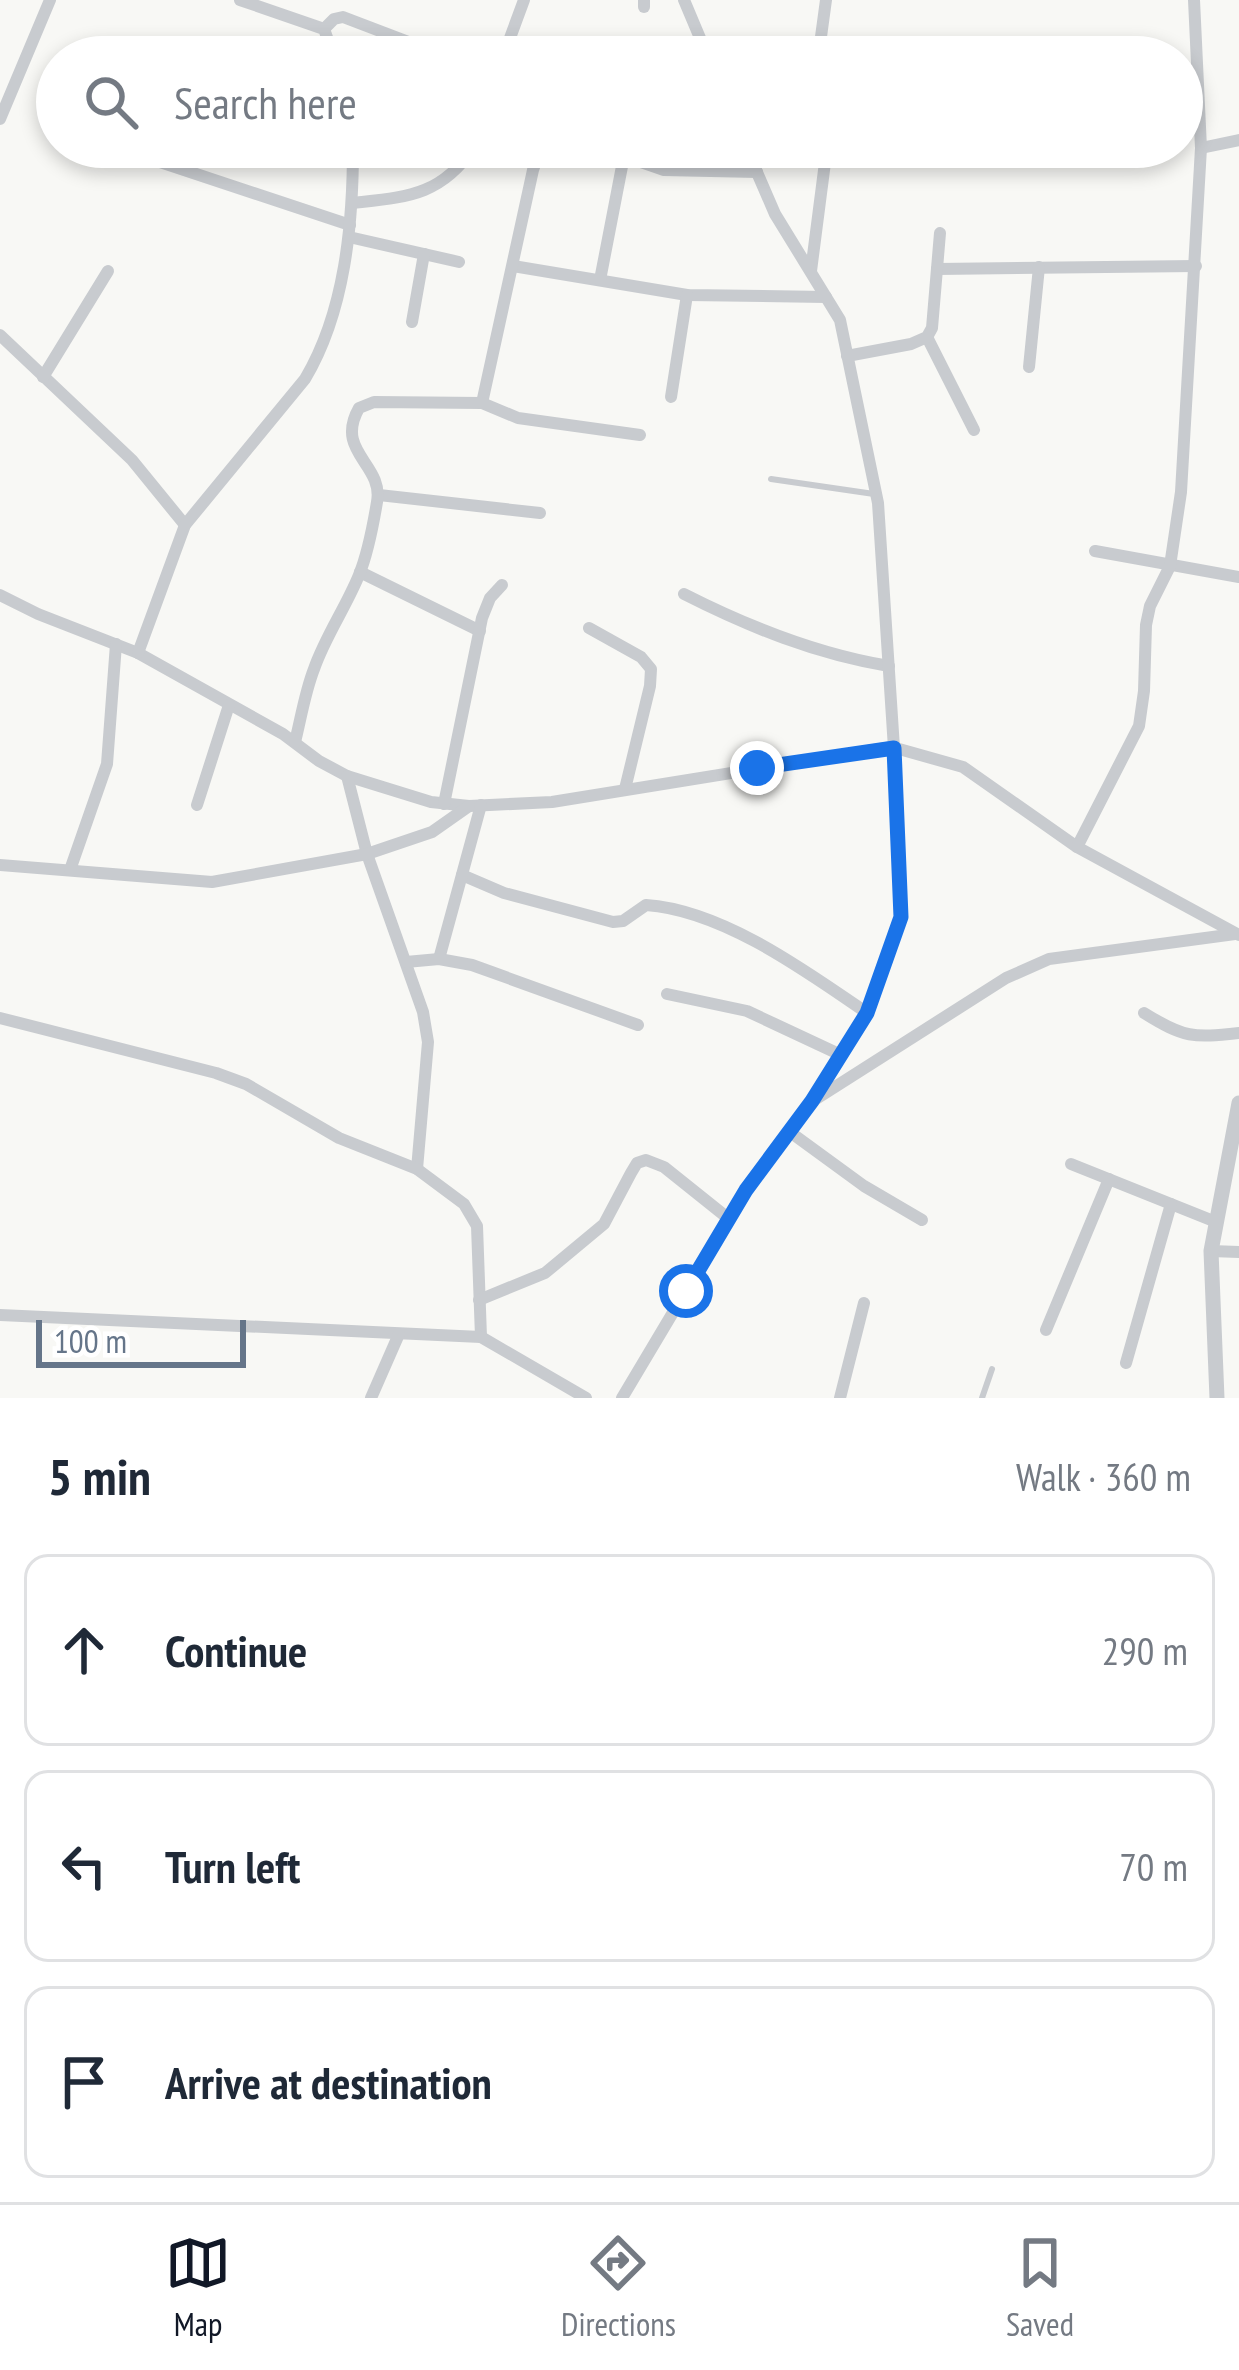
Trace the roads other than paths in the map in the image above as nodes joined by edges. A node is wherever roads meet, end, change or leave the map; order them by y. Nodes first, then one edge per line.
1 (50, 0) edge
2 (240, 0) edge
3 (524, 0) edge
4 (684, 0) edge
5 (826, 0) edge
6 (1193, 0) edge
7 (324, 29) junction
8 (326, 36) edge
9 (394, 36) edge
10 (511, 36) edge
11 (699, 36) edge
12 (821, 36) edge
13 (1195, 36) edge
14 (0, 119) edge
15 (1239, 140) edge
16 (1203, 148) edge
17 (174, 168) edge
18 (353, 168) edge
19 (458, 168) edge
20 (533, 168) edge
21 (622, 168) edge
22 (658, 168) edge
23 (755, 168) edge
24 (824, 168) edge
25 (1200, 168) edge
26 (757, 172) junction
27 (353, 203) junction
28 (350, 231) junction
29 (940, 232) dead end
30 (424, 254) junction
31 (459, 262) dead end
32 (513, 266) junction
33 (1196, 266) junction
34 (1039, 267) junction
35 (937, 269) junction
36 (108, 271) dead end
37 (811, 273) junction
38 (600, 280) junction
39 (687, 295) junction
40 (826, 298) junction
41 (412, 322) dead end
42 (0, 335) edge
43 (927, 337) junction
44 (847, 356) junction
45 (1029, 367) dead end
46 (44, 376) junction
47 (671, 397) dead end
48 (482, 403) junction
49 (974, 430) dead end
50 (640, 435) dead end
51 (771, 479) dead end
52 (379, 495) junction
53 (876, 495) junction
54 (540, 513) dead end
55 (185, 525) junction
56 (1095, 551) dead end
57 (1170, 566) junction
58 (360, 572) junction
59 (1239, 578) edge
60 (502, 585) dead end
61 (684, 594) dead end
62 (0, 595) edge
63 (589, 628) dead end
64 (480, 631) junction
65 (116, 644) junction
66 (138, 653) junction
67 (889, 666) junction
68 (229, 705) junction
69 (295, 742) junction
70 (894, 748) junction
71 (347, 776) junction
72 (625, 789) junction
73 (444, 804) junction
74 (196, 805) dead end
75 (475, 805) junction
76 (1077, 848) junction
77 (367, 854) junction
78 (0, 865) edge
79 (70, 870) junction
80 (462, 874) junction
81 (1238, 934) edge
82 (439, 958) junction
83 (406, 962) junction
84 (667, 994) dead end
85 (867, 1013) junction
86 (1144, 1013) dead end
87 (0, 1018) edge
88 (638, 1025) dead end
89 (1239, 1033) edge
90 (842, 1055) junction
91 (812, 1101) junction
92 (1239, 1103) edge
93 (790, 1132) junction
94 (1071, 1164) dead end
95 (417, 1169) junction
96 (1109, 1179) junction
97 (1171, 1204) junction
98 (729, 1219) junction
99 (922, 1220) dead end
100 (1216, 1222) junction
101 (1211, 1251) junction
102 (1239, 1252) edge
103 (479, 1300) junction
104 (864, 1303) dead end
105 (0, 1316) edge
106 (1046, 1330) dead end
107 (399, 1334) junction
108 (481, 1337) junction
109 (1126, 1363) dead end
110 (992, 1369) dead end
111 (370, 1398) edge
112 (586, 1398) edge
113 (622, 1398) edge
114 (841, 1398) edge
115 (982, 1398) edge
116 (1217, 1398) edge

1 - 14 street
2 - 7 street
3 - 10 street
4 - 11 street
5 - 12 street
6 - 13 street
7 - 8 street
7 - 9 street
15 - 16 street
17 - 28 street
18 - 27 street
19 - 27 street
20 - 32 street
21 - 38 street
22 - 26 street
23 - 26 street
24 - 37 street
25 - 33 street
26 - 37 street
27 - 28 street
28 - 30 street
28 - 55 street
29 - 35 street
30 - 31 street
30 - 41 street
32 - 38 street
32 - 48 street
33 - 34 street
33 - 57 street
34 - 35 street
34 - 45 street
35 - 43 street
36 - 46 street
37 - 40 street
38 - 39 street
39 - 40 street
39 - 47 street
40 - 44 street
42 - 46 street
43 - 44 street
43 - 49 street
44 - 53 street
46 - 55 street
48 - 50 street
48 - 52 street
51 - 53 lane
52 - 54 street
52 - 58 street
53 - 67 street
55 - 66 street
56 - 57 street
57 - 59 street
57 - 76 street
58 - 64 street
58 - 69 street
60 - 64 street
61 - 67 street
62 - 65 street
63 - 72 street
64 - 73 street
65 - 66 street
65 - 79 street
66 - 68 street
67 - 70 street
68 - 69 street
68 - 74 street
69 - 71 street
70 - 72 street
70 - 76 street
70 - 85 street
71 - 73 street
71 - 77 street
72 - 75 street
73 - 75 street
75 - 77 street
75 - 80 street
76 - 81 street
77 - 79 street
77 - 83 street
78 - 79 street
80 - 82 street
80 - 85 street
81 - 91 street
82 - 83 street
82 - 88 street
83 - 95 street
84 - 90 street
85 - 90 street
86 - 89 street
87 - 95 street
90 - 91 street
91 - 93 street
92 - 100 street
93 - 98 street
93 - 99 street
94 - 96 street
95 - 103 street
96 - 97 street
96 - 106 street
97 - 100 street
97 - 109 street
98 - 103 street
98 - 113 street
100 - 101 street
101 - 102 street
101 - 116 street
103 - 108 street
104 - 114 street
105 - 107 street
107 - 108 street
107 - 111 street
108 - 112 street
110 - 115 lane

